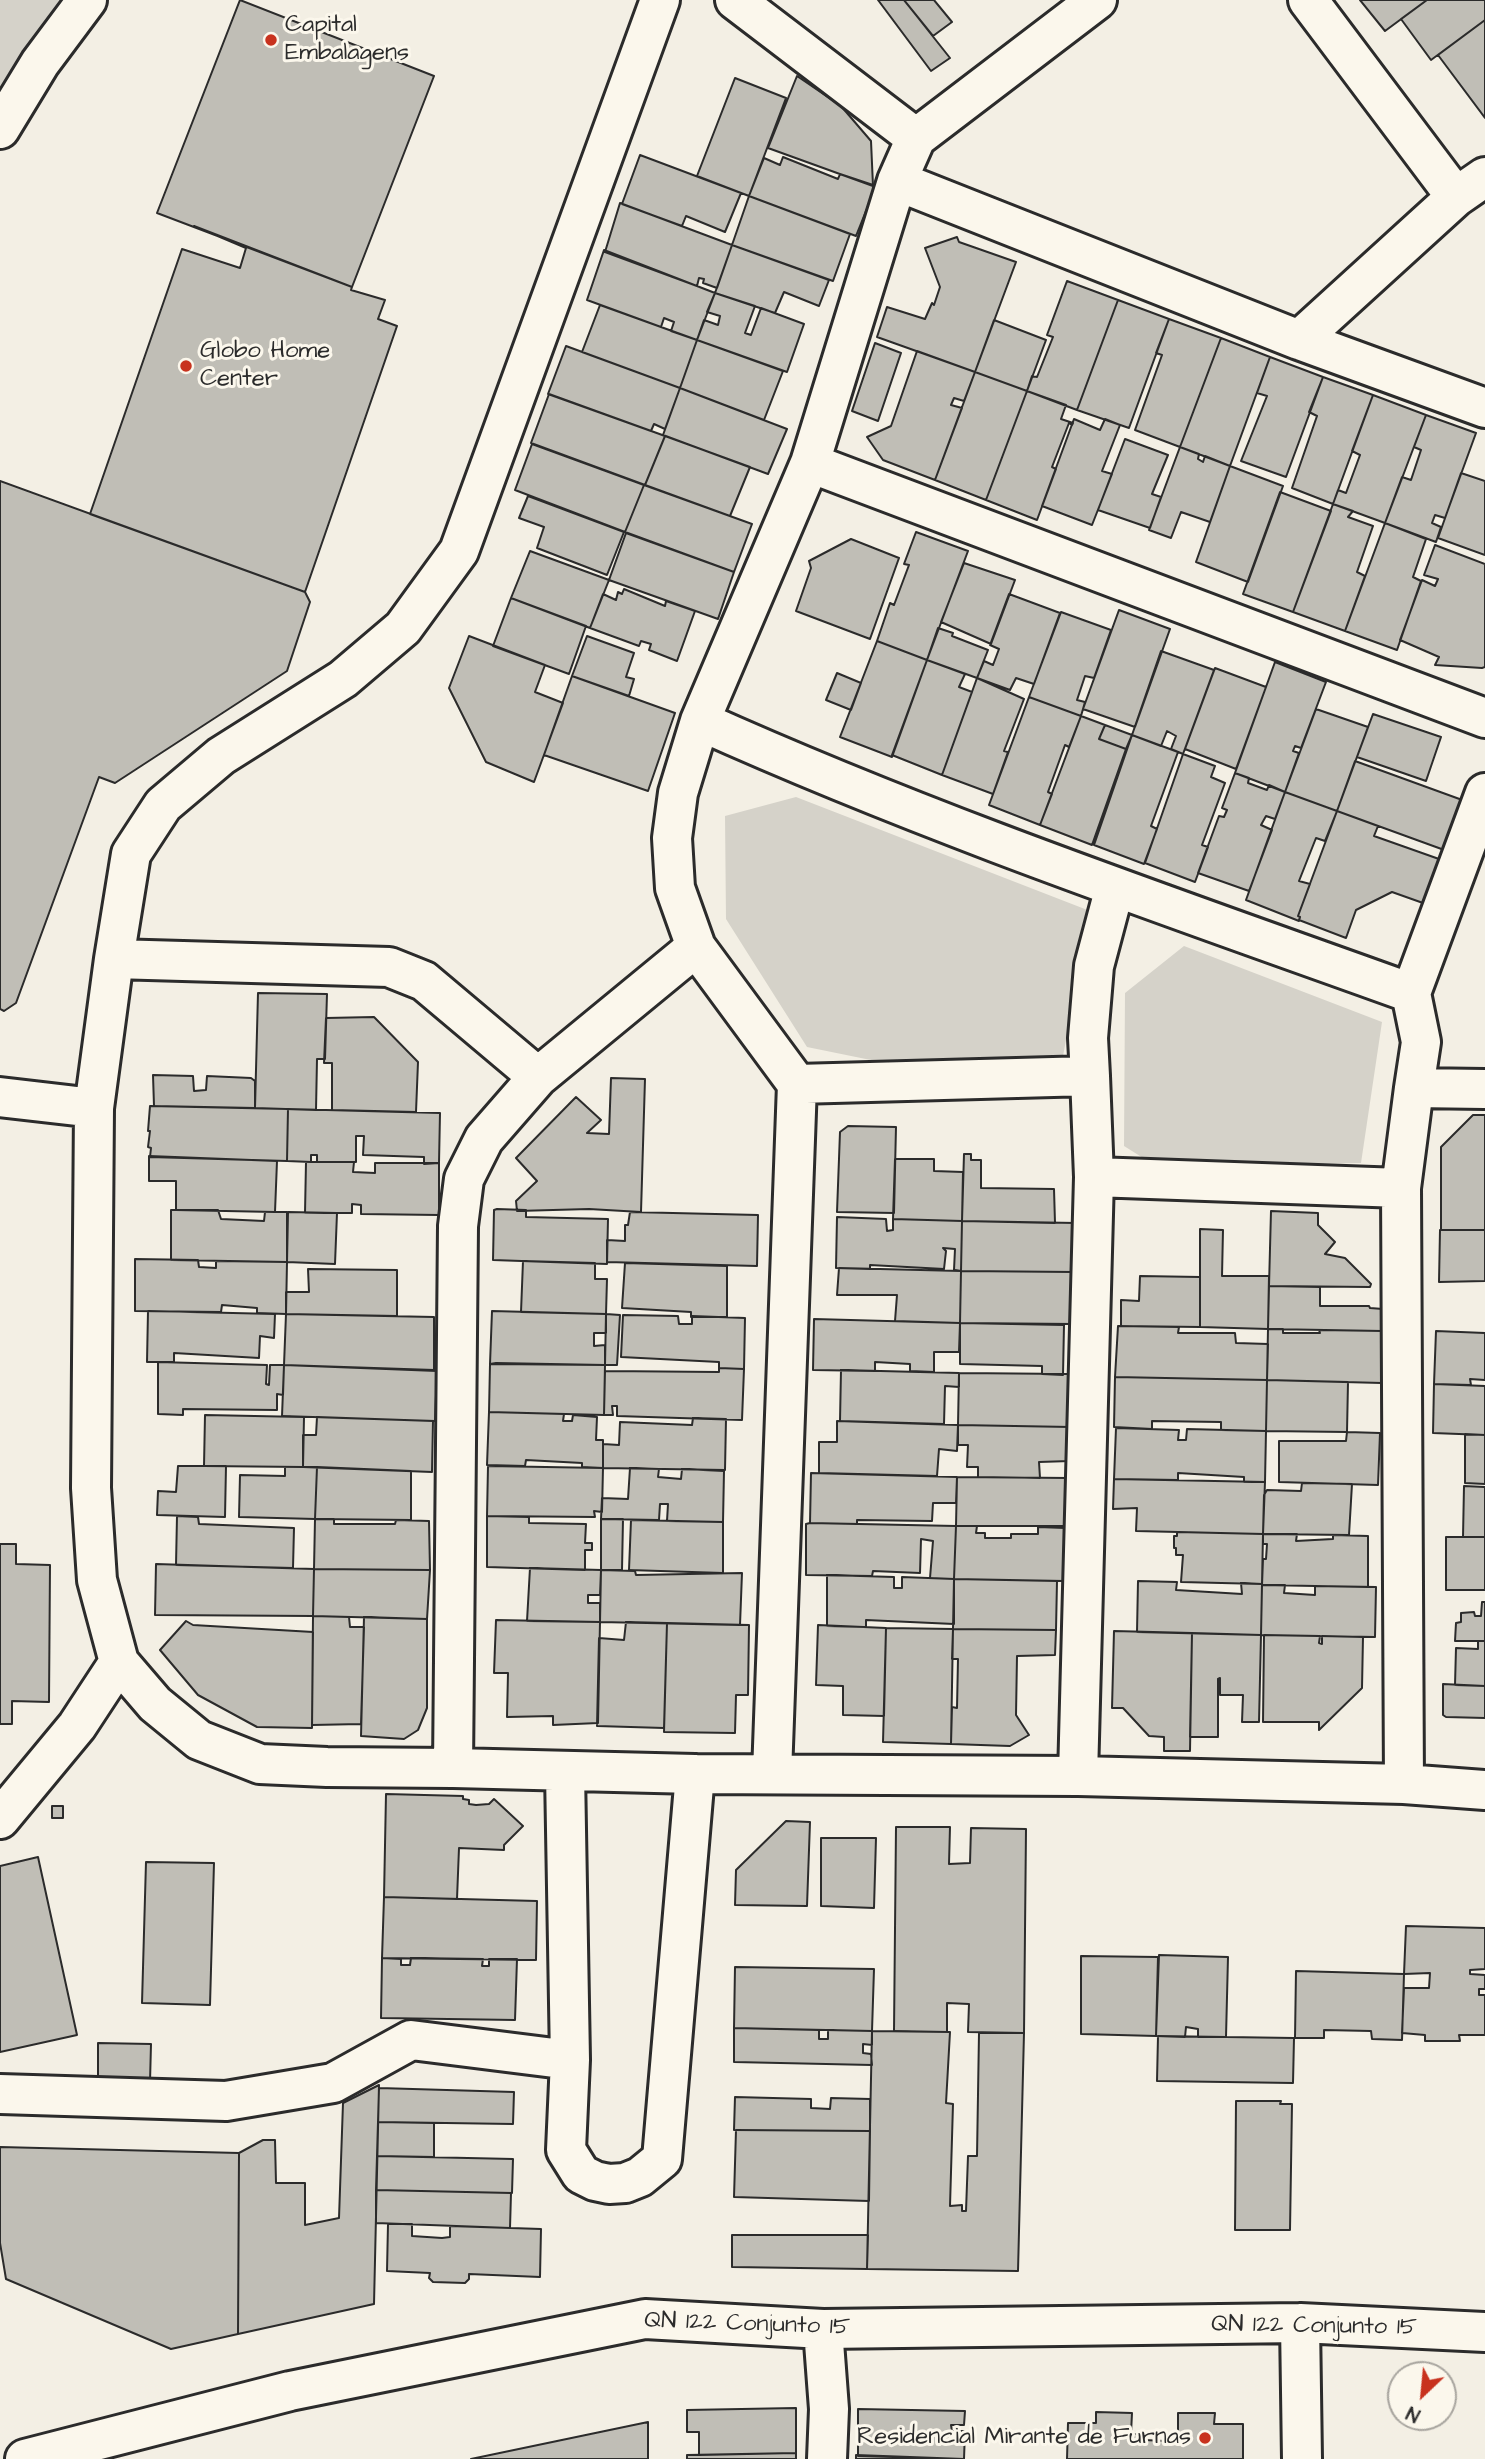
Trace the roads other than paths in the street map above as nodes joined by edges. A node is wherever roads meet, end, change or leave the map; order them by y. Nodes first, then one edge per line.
1 (87, 0) edge
2 (660, 0) edge
3 (735, 0) edge
4 (1097, 0) edge
5 (1308, 0) edge
6 (0, 129) edge
7 (916, 138) junction
8 (897, 181) junction
9 (1470, 187) edge
10 (1299, 340) junction
11 (1485, 408) edge
12 (810, 463) junction
13 (1485, 718) edge
14 (700, 721) junction
15 (1485, 793) edge
16 (1115, 887) junction
17 (696, 947) junction
18 (114, 959) junction
19 (1411, 993) junction
20 (1090, 1076) junction
21 (538, 1077) junction
22 (797, 1084) junction
23 (1414, 1088) junction
24 (1485, 1089) edge
25 (0, 1097) edge
26 (94, 1108) junction
27 (1094, 1177) junction
28 (1401, 1188) junction
29 (119, 1662) junction
30 (453, 1768) junction
31 (565, 1772) junction
32 (695, 1774) junction
33 (772, 1774) junction
34 (1078, 1776) junction
35 (1404, 1784) junction
36 (1485, 1790) edge
37 (0, 1819) edge
38 (570, 2060) junction
39 (0, 2094) edge
40 (1300, 2323) junction
41 (823, 2329) junction
42 (1485, 2332) edge
43 (24, 2459) edge
44 (827, 2459) edge
45 (1302, 2459) edge

1 - 6 street
2 - 18 street
3 - 7 street
4 - 7 street
5 - 9 street
7 - 8 street
8 - 10 street
8 - 12 street
9 - 10 street
10 - 11 street
12 - 13 street
12 - 14 street
14 - 16 street
14 - 17 street
15 - 19 street
16 - 19 street
16 - 20 street
17 - 21 street
17 - 22 street
18 - 21 street
18 - 26 street
19 - 23 street
20 - 22 street
20 - 27 street
21 - 30 street
22 - 33 street
23 - 24 street
23 - 28 street
25 - 26 street
26 - 29 street
27 - 28 street
27 - 34 street
28 - 35 street
29 - 30 street
29 - 37 street
30 - 31 street
31 - 32 street
31 - 38 street
32 - 33 street
32 - 38 street
33 - 34 street
34 - 35 street
35 - 36 street
38 - 39 street
40 - 41 street, QN 122 Conjunto 15
40 - 42 street, QN 122 Conjunto 15
40 - 45 street
41 - 43 street, QN 122 Conjunto 15
41 - 44 street

